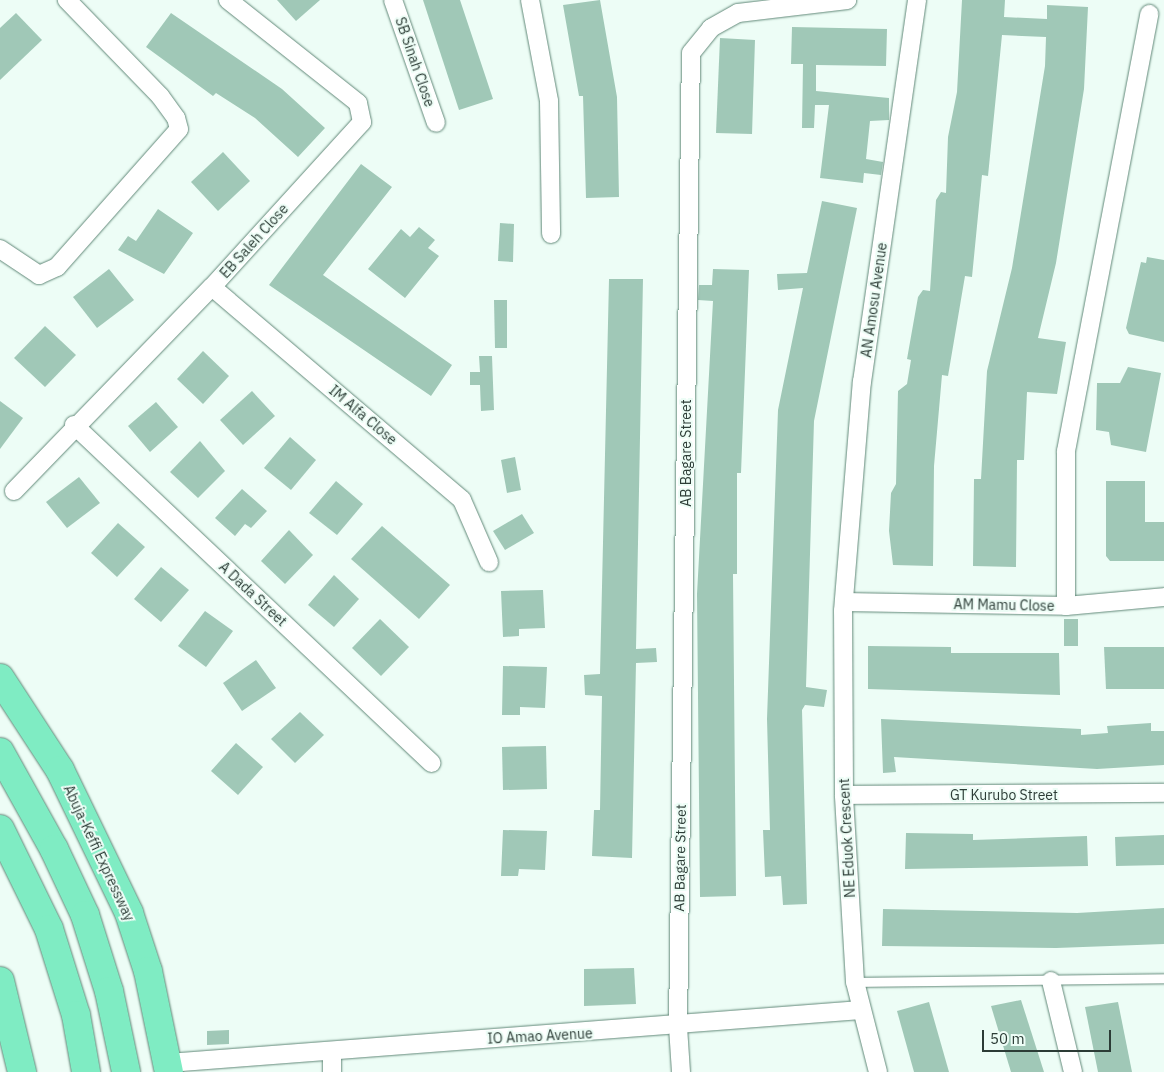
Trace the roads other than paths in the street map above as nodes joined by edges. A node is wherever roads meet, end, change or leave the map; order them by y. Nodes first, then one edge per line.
1 (67, 0) edge
2 (228, 0) edge
3 (393, 0) edge
4 (530, 0) edge
5 (847, 0) edge
6 (917, 0) edge
7 (1148, 14) dead end
8 (436, 123) dead end
9 (551, 234) dead end
10 (0, 249) edge
11 (212, 288) junction
12 (74, 425) junction
13 (14, 491) dead end
14 (489, 562) dead end
15 (1164, 597) edge
16 (844, 602) junction
17 (1066, 606) junction
18 (0, 678) edge
19 (0, 752) edge
20 (431, 763) dead end
21 (1164, 793) edge
22 (844, 795) junction
23 (0, 829) edge
24 (1164, 978) edge
25 (1051, 981) junction
26 (0, 982) edge
27 (856, 982) junction
28 (860, 1010) junction
29 (678, 1027) junction
30 (332, 1052) junction
31 (168, 1067) edge
32 (22, 1072) edge
33 (86, 1072) edge
34 (126, 1072) edge
35 (332, 1072) edge
36 (681, 1072) edge
37 (878, 1072) edge
38 (1074, 1072) edge

1 - 10 street
2 - 11 street, EB Saleh Close
3 - 8 street, SB Sinah Close
4 - 9 street
5 - 29 street, AB Bagare Street
6 - 16 street, AN Amosu Avenue
7 - 17 street
11 - 12 street, EB Saleh Close
11 - 14 street, IM Alfa Close
12 - 13 street, EB Saleh Close
12 - 20 street, A Dada Street
15 - 17 street, AM Mamu Close
16 - 17 street, AM Mamu Close
16 - 22 street, NE Eduok Crescent
18 - 31 highway, Abuja-Keffi Expressway
19 - 34 highway
21 - 22 street, GT Kurubo Street
22 - 27 street, NE Eduok Crescent
23 - 33 highway
24 - 25 lane
25 - 27 lane
25 - 38 street
26 - 32 highway
27 - 28 street, NE Eduok Crescent
28 - 29 street, IO Amao Avenue
28 - 37 street, NE Eduok Crescent
29 - 30 street, IO Amao Avenue
29 - 36 street, AB Bagare Street
30 - 31 street, IO Amao Avenue
30 - 35 street

